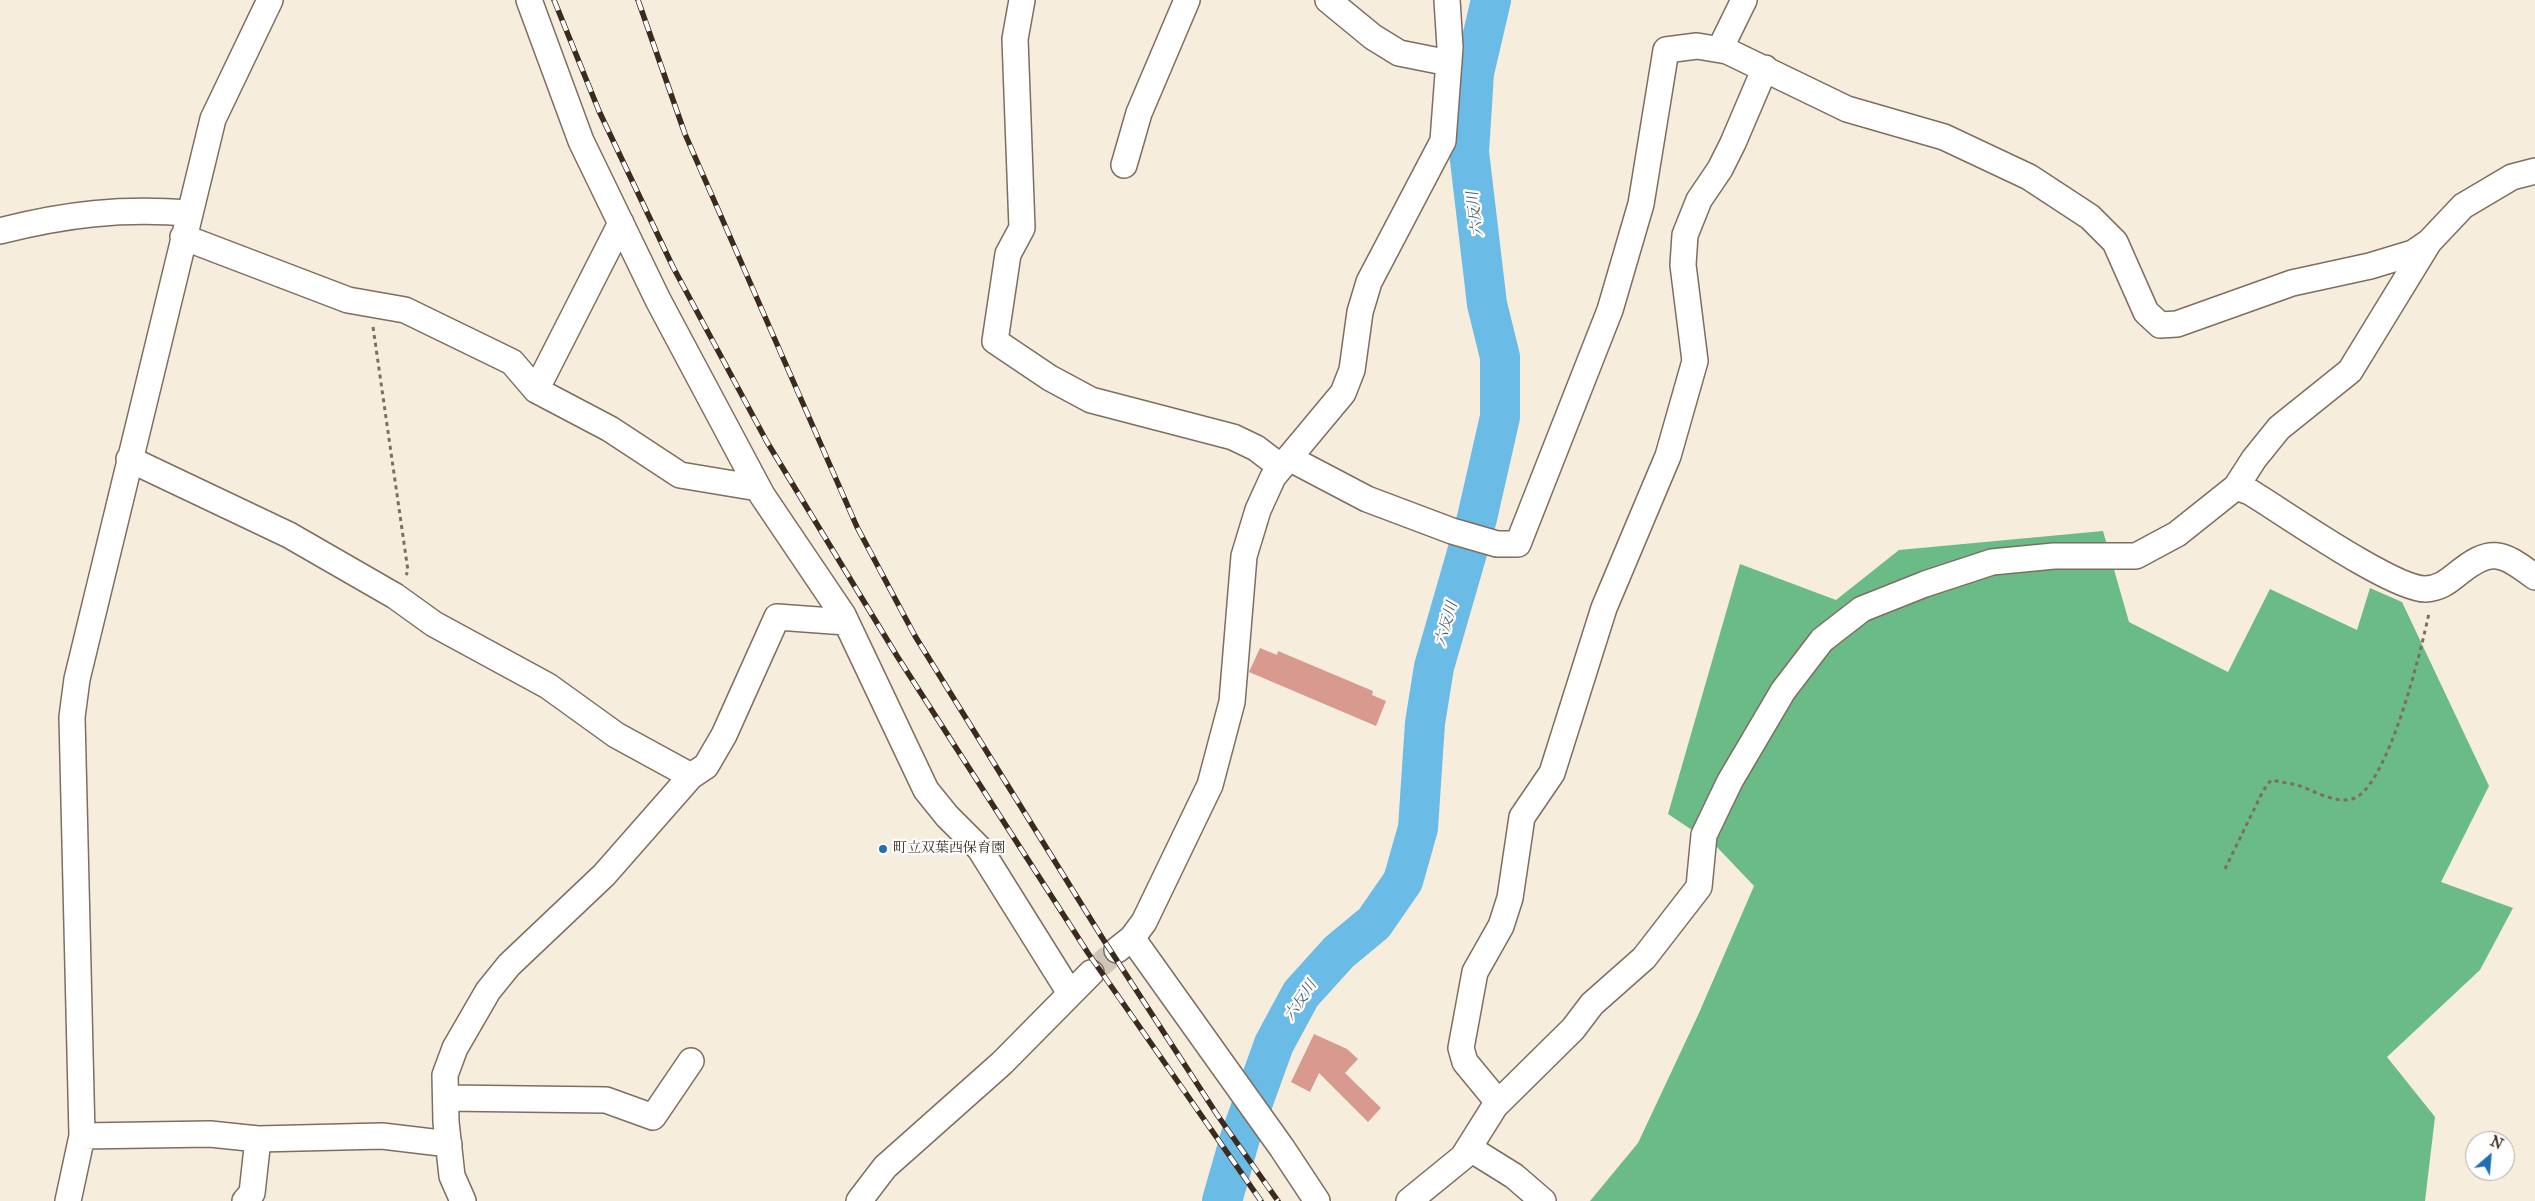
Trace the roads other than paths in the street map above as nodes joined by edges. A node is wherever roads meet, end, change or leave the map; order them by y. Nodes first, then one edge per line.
1 (270, 0) edge
2 (529, 0) edge
3 (1022, 0) edge
4 (1187, 0) edge
5 (1328, 0) edge
6 (1447, 0) edge
7 (1744, 0) edge
8 (1720, 49) junction
9 (1449, 63) junction
10 (1765, 68) junction
11 (1124, 165) dead end
12 (2535, 171) edge
13 (189, 213) junction
14 (621, 223) junction
15 (0, 231) edge
16 (183, 237) junction
17 (2429, 242) junction
18 (536, 390) junction
19 (129, 459) junction
20 (1285, 462) junction
21 (2236, 487) junction
22 (758, 488) junction
23 (2535, 577) edge
24 (846, 622) junction
25 (691, 776) junction
26 (1091, 973) tunnel mouth
27 (1070, 993) junction
28 (692, 1061) dead end
29 (446, 1098) junction
30 (1498, 1102) junction
31 (82, 1136) junction
32 (258, 1139) junction
33 (449, 1144) junction
34 (1469, 1148) junction
35 (68, 1201) edge
36 (245, 1201) edge
37 (464, 1201) edge
38 (859, 1201) edge
39 (1317, 1201) edge
40 (1409, 1201) edge
41 (1543, 1201) edge

1 - 13 street
2 - 14 street
3 - 20 street
4 - 11 street
5 - 9 street
6 - 9 street
7 - 8 street
8 - 10 street
8 - 20 street
9 - 20 street
10 - 17 street
10 - 30 street
12 - 17 street
13 - 15 street
13 - 16 street
14 - 18 street
14 - 22 street
16 - 18 street
16 - 19 street
17 - 21 street
18 - 22 street
19 - 25 street
19 - 31 street
20 - 39 street
21 - 23 street
21 - 30 street
22 - 24 street
24 - 25 street
24 - 27 street
25 - 29 street
26 - 27 street
27 - 38 street
28 - 29 street
29 - 33 street
30 - 34 street
31 - 32 street
31 - 35 street
32 - 33 street
32 - 36 street
33 - 37 street
34 - 40 street
34 - 41 street

